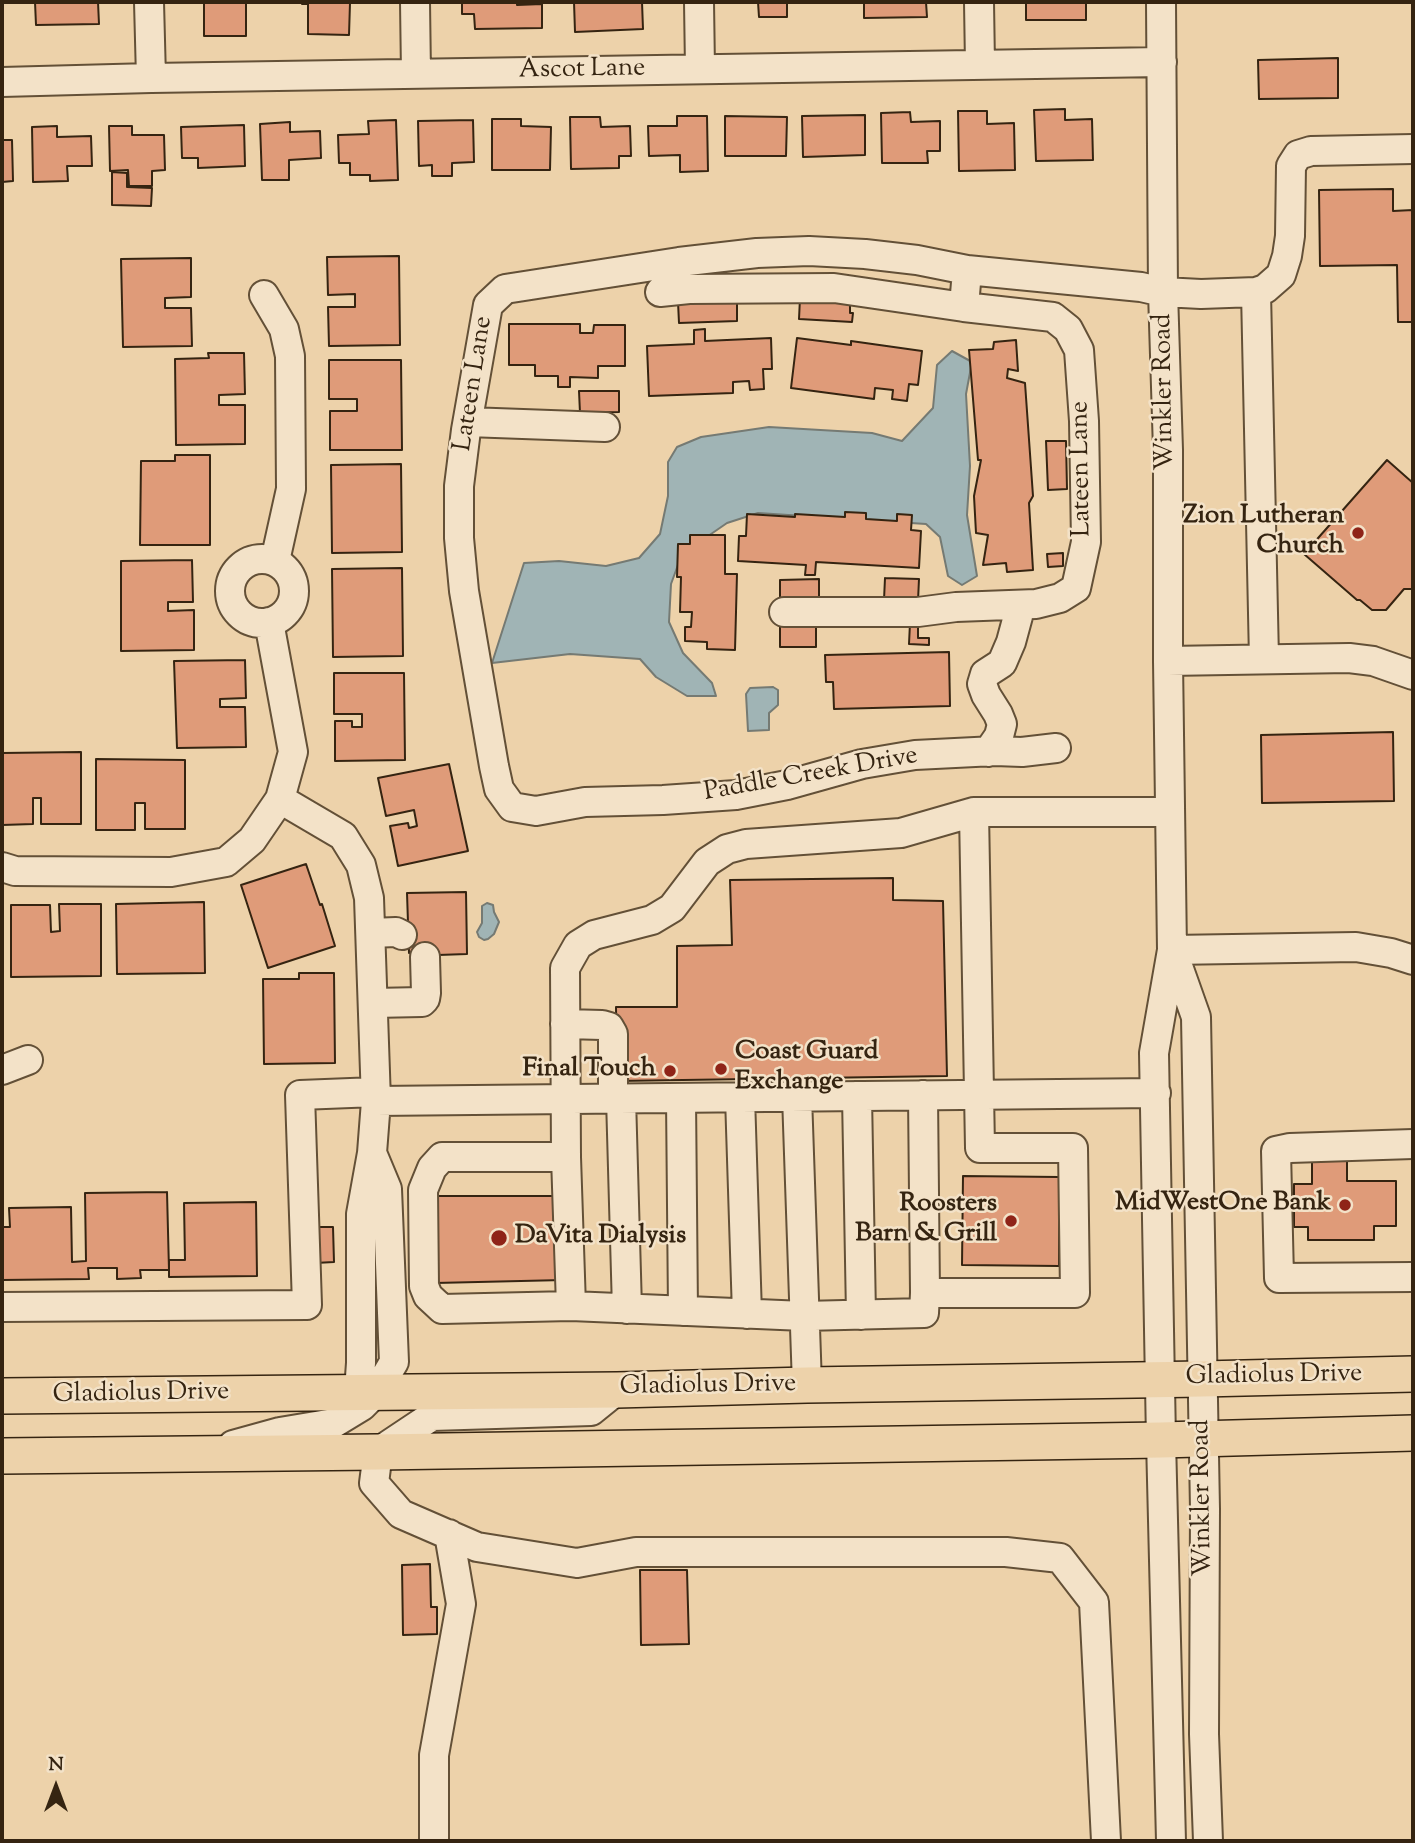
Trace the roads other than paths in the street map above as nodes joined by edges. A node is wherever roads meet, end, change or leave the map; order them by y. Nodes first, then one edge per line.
1 (149, 2) edge
2 (415, 2) edge
3 (699, 2) edge
4 (979, 2) edge
5 (1161, 2) edge
6 (1162, 62) junction
7 (980, 65) junction
8 (701, 69) junction
9 (416, 74) junction
10 (150, 78) junction
11 (2, 82) edge
12 (1413, 149) edge
13 (789, 252) junction
14 (967, 271) junction
15 (787, 288) junction
16 (660, 292) dead end
17 (1163, 292) junction
18 (1256, 292) junction
19 (264, 295) dead end
20 (964, 307) junction
21 (468, 422) junction
22 (606, 427) dead end
23 (275, 561) junction
24 (1021, 605) junction
25 (784, 612) dead end
26 (269, 622) junction
27 (1264, 659) junction
28 (1168, 661) junction
29 (1413, 675) edge
30 (1056, 748) dead end
31 (988, 752) junction
32 (280, 799) junction
33 (566, 805) joint
34 (974, 812) junction
35 (1170, 812) junction
36 (2, 867) edge
37 (371, 933) junction
38 (402, 934) dead end
39 (1413, 940) edge
40 (1356, 947) junction
41 (1172, 950) junction
42 (425, 957) dead end
43 (1413, 960) edge
44 (373, 1003) junction
45 (565, 1024) junction
46 (1156, 1093) junction
47 (923, 1095) junction
48 (978, 1095) junction
49 (376, 1096) junction
50 (797, 1096) junction
51 (857, 1096) junction
52 (681, 1097) junction
53 (740, 1097) junction
54 (617, 1098) junction
55 (567, 1099) junction
56 (1413, 1144) edge
57 (566, 1157) junction
58 (1413, 1277) edge
59 (925, 1293) junction
60 (571, 1306) junction
61 (2, 1307) edge
62 (627, 1309) junction
63 (683, 1311) junction
64 (747, 1314) junction
65 (861, 1315) junction
66 (804, 1316) junction
67 (1413, 1374) edge
68 (1160, 1379) junction
69 (1202, 1379) junction
70 (807, 1385) junction
71 (617, 1390) junction
72 (368, 1391) junction
73 (2, 1396) edge
74 (1413, 1433) edge
75 (1161, 1440) junction
76 (1204, 1440) junction
77 (378, 1452) junction
78 (200, 1454) junction
79 (2, 1456) edge
80 (449, 1534) junction
81 (435, 1841) edge
82 (1106, 1841) edge
83 (1171, 1841) edge
84 (1208, 1841) edge

1 - 10 street
2 - 9 street
3 - 8 street
4 - 7 street
5 - 6 street, Winkler Road
6 - 7 street, Ascot Lane
6 - 17 street, Winkler Road
7 - 8 street, Ascot Lane
8 - 9 street, Ascot Lane
9 - 10 street, Ascot Lane
10 - 11 street, Ascot Lane
12 - 18 street
13 - 14 street, Lateen Lane
13 - 15 street
13 - 21 street, Lateen Lane
14 - 17 street, Lateen Lane
14 - 20 street
15 - 16 street, Lateen Lane
15 - 20 street, Lateen Lane
17 - 18 street, Lateen Lane
17 - 28 street, Winkler Road
18 - 27 street
19 - 23 street
20 - 24 street, Lateen Lane
21 - 22 street
21 - 33 street, Lateen Lane
23 - 26 street
23 - 26 street
24 - 25 street, Lateen Lane
24 - 31 street
26 - 32 street
27 - 28 street
27 - 29 street
28 - 35 street, Winkler Road
30 - 31 street, Paddle Creek Drive
31 - 33 street, Paddle Creek Drive
32 - 36 street
32 - 37 street
34 - 35 street
34 - 45 street
34 - 48 street
35 - 41 street, Winkler Road
37 - 38 street
37 - 44 street
39 - 40 street
40 - 41 street
40 - 43 street
41 - 46 street, Winkler Road
41 - 69 street, Winkler Road
42 - 44 street
44 - 49 street
45 - 54 street
45 - 55 street
46 - 48 street
46 - 68 street, Winkler Road
47 - 48 street
47 - 51 street
47 - 59 street
48 - 59 street
49 - 55 street
49 - 61 street
49 - 72 street
50 - 51 street
50 - 53 street
50 - 66 street
51 - 65 street
52 - 53 street
52 - 54 street
52 - 63 street
53 - 64 street
54 - 55 street
54 - 62 street
55 - 57 street
56 - 58 street
57 - 60 street
57 - 60 street
59 - 65 street
60 - 62 street
62 - 63 street
63 - 64 street
64 - 66 street
65 - 66 street
66 - 70 street
67 - 69 main road, Gladiolus Drive
68 - 69 main road, Gladiolus Drive
68 - 70 main road, Gladiolus Drive
68 - 75 street, Winkler Road
69 - 76 street, Winkler Road
70 - 71 main road, Gladiolus Drive
71 - 72 main road, Gladiolus Drive
71 - 77 street
72 - 73 main road, Gladiolus Drive
72 - 78 street
74 - 76 main road
75 - 76 main road
75 - 77 main road
75 - 83 street, Winkler Road
76 - 84 street, Winkler Road
77 - 78 main road
77 - 80 street
78 - 79 main road
80 - 81 street
80 - 82 street

